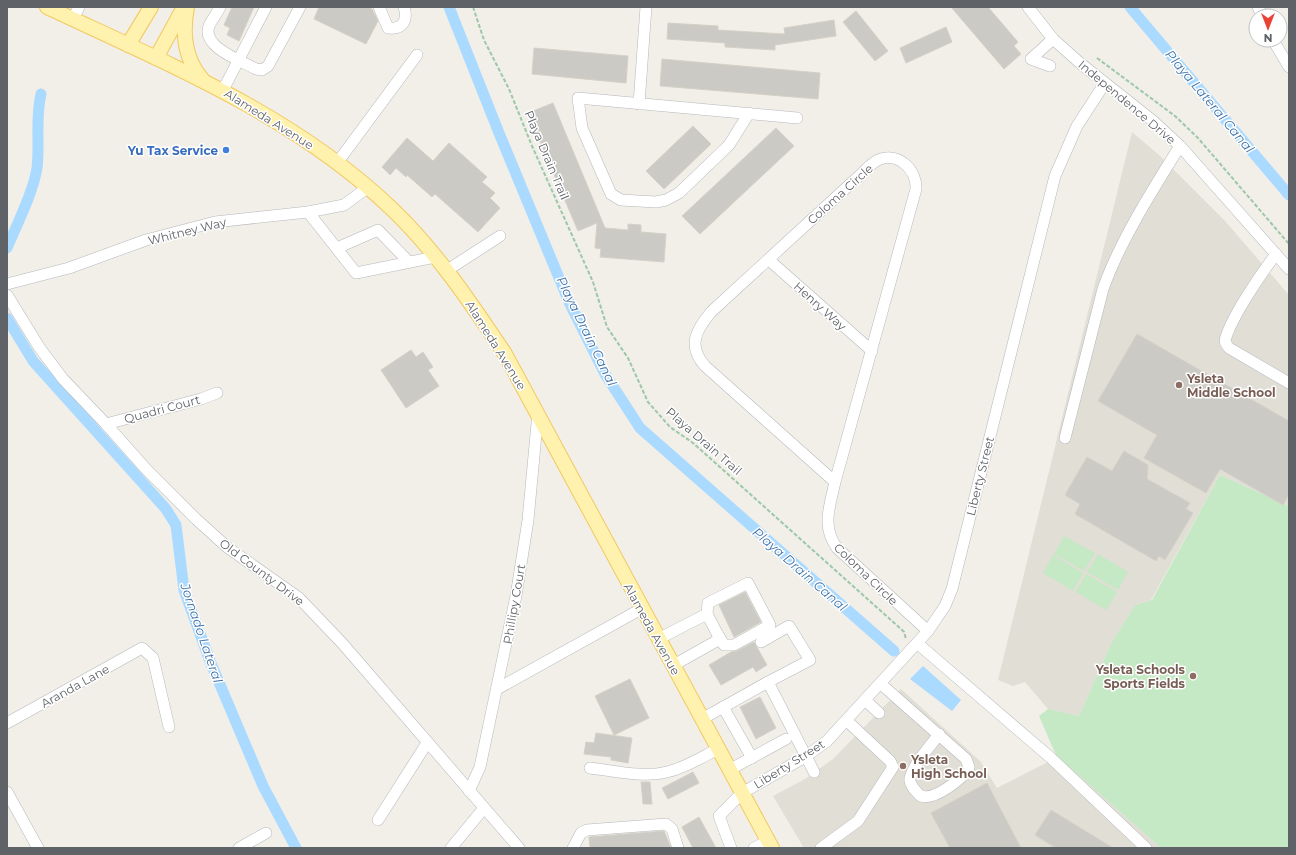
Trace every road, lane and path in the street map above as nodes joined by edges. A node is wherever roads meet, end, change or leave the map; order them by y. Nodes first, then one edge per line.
1 (47, 7) edge
2 (151, 7) edge
3 (186, 7) edge
4 (220, 7) edge
5 (266, 7) edge
6 (300, 7) edge
7 (379, 7) edge
8 (404, 7) edge
9 (473, 7) edge
10 (646, 7) edge
11 (1029, 7) edge
12 (76, 13) edge
13 (1053, 39) junction
14 (128, 45) junction
15 (1278, 48) edge
16 (417, 55) dead end
17 (156, 58) junction
18 (1097, 58) dead end
19 (239, 59) junction
20 (1050, 66) dead end
21 (1289, 67) edge
22 (202, 79) junction
23 (1104, 83) junction
24 (223, 90) junction
25 (639, 104) junction
26 (749, 113) junction
27 (797, 118) dead end
28 (1180, 146) junction
29 (337, 163) junction
30 (367, 188) junction
31 (308, 212) junction
32 (500, 236) dead end
33 (1289, 244) edge
34 (337, 248) junction
35 (1276, 254) junction
36 (435, 257) junction
37 (769, 260) junction
38 (409, 262) junction
39 (1289, 269) edge
40 (446, 271) junction
41 (7, 284) edge
42 (7, 295) edge
43 (872, 351) junction
44 (1289, 383) edge
45 (217, 392) dead end
46 (538, 414) junction
47 (106, 424) junction
48 (1065, 438) dead end
49 (835, 482) junction
50 (641, 609) junction
51 (707, 614) junction
52 (928, 631) junction
53 (717, 633) junction
54 (658, 639) junction
55 (906, 640) dead end
56 (760, 642) dead end
57 (917, 643) junction
58 (672, 666) junction
59 (768, 682) junction
60 (881, 684) junction
61 (498, 689) junction
62 (866, 701) junction
63 (723, 707) junction
64 (879, 712) dead end
65 (702, 719) junction
66 (847, 721) junction
67 (7, 723) edge
68 (168, 727) dead end
69 (939, 734) junction
70 (786, 739) dead end
71 (427, 743) junction
72 (718, 749) junction
73 (805, 757) junction
74 (752, 758) junction
75 (590, 768) dead end
76 (729, 770) junction
77 (814, 772) dead end
78 (469, 791) junction
79 (7, 792) edge
80 (742, 793) junction
81 (484, 808) junction
82 (378, 820) dead end
83 (266, 833) dead end
84 (770, 845) edge
85 (515, 846) edge
86 (38, 848) edge
87 (239, 848) edge
88 (452, 848) edge
89 (573, 848) edge
90 (678, 848) edge
91 (730, 848) edge
92 (754, 848) edge
93 (821, 848) edge
94 (1146, 848) edge

1 - 12 main road, Alameda Avenue
2 - 14 main road
3 - 17 main road
3 - 22 main road
4 - 19 street
5 - 19 street
6 - 19 street
7 - 8 street
9 - 55 path, Playa Drain Trail
10 - 25 street
11 - 13 street, Independence Drive
12 - 14 main road, Alameda Avenue
13 - 20 street
13 - 23 street, Independence Drive
14 - 17 main road, Alameda Avenue
15 - 21 street
16 - 29 street
17 - 22 main road, Alameda Avenue
18 - 33 path
19 - 24 street
22 - 24 main road, Alameda Avenue
23 - 28 street, Independence Drive
23 - 52 street, Liberty Street
24 - 29 main road, Alameda Avenue
25 - 26 street
25 - 26 street
26 - 27 street
28 - 35 street, Independence Drive
28 - 48 street
29 - 30 main road, Alameda Avenue
30 - 31 street, Whitney Way
30 - 36 main road, Alameda Avenue
31 - 34 street
31 - 41 street, Whitney Way
32 - 40 street
34 - 38 street
34 - 38 street
35 - 39 street, Independence Drive
35 - 44 street
36 - 38 street
36 - 40 main road, Alameda Avenue
37 - 43 street, Henry Way
37 - 43 street, Coloma Circle
37 - 49 street, Coloma Circle
40 - 46 main road, Alameda Avenue
42 - 47 street, Old County Drive
43 - 49 street, Coloma Circle
45 - 47 street, Quadri Court
46 - 50 main road, Alameda Avenue
46 - 61 street, Phillipy Court
47 - 71 street, Old County Drive
49 - 52 street, Coloma Circle
50 - 54 main road, Alameda Avenue
50 - 61 street
51 - 53 street
51 - 53 street
51 - 54 street
52 - 57 street, Liberty Street
53 - 58 street
54 - 58 main road, Alameda Avenue
56 - 59 street
57 - 60 street, Liberty Street
57 - 94 street
58 - 65 main road, Alameda Avenue
59 - 63 street
59 - 73 street
60 - 62 street, Liberty Street
60 - 69 street
61 - 78 street, Phillipy Court
62 - 64 street
62 - 66 street, Liberty Street
63 - 65 street
63 - 74 street
65 - 72 main road, Alameda Avenue
66 - 73 street, Liberty Street
66 - 93 street
67 - 68 street, Aranda Lane
69 - 69 street
70 - 74 street
71 - 78 street, Old County Drive
71 - 82 street
72 - 75 street
72 - 76 main road, Alameda Avenue
73 - 77 street
73 - 80 street, Liberty Street
74 - 76 street
76 - 80 main road, Alameda Avenue
78 - 81 street, Old County Drive
79 - 86 street
80 - 84 main road, Alameda Avenue
80 - 91 street, Liberty Street
81 - 85 street, Old County Drive
81 - 88 street
83 - 87 street
84 - 92 street
89 - 90 street

